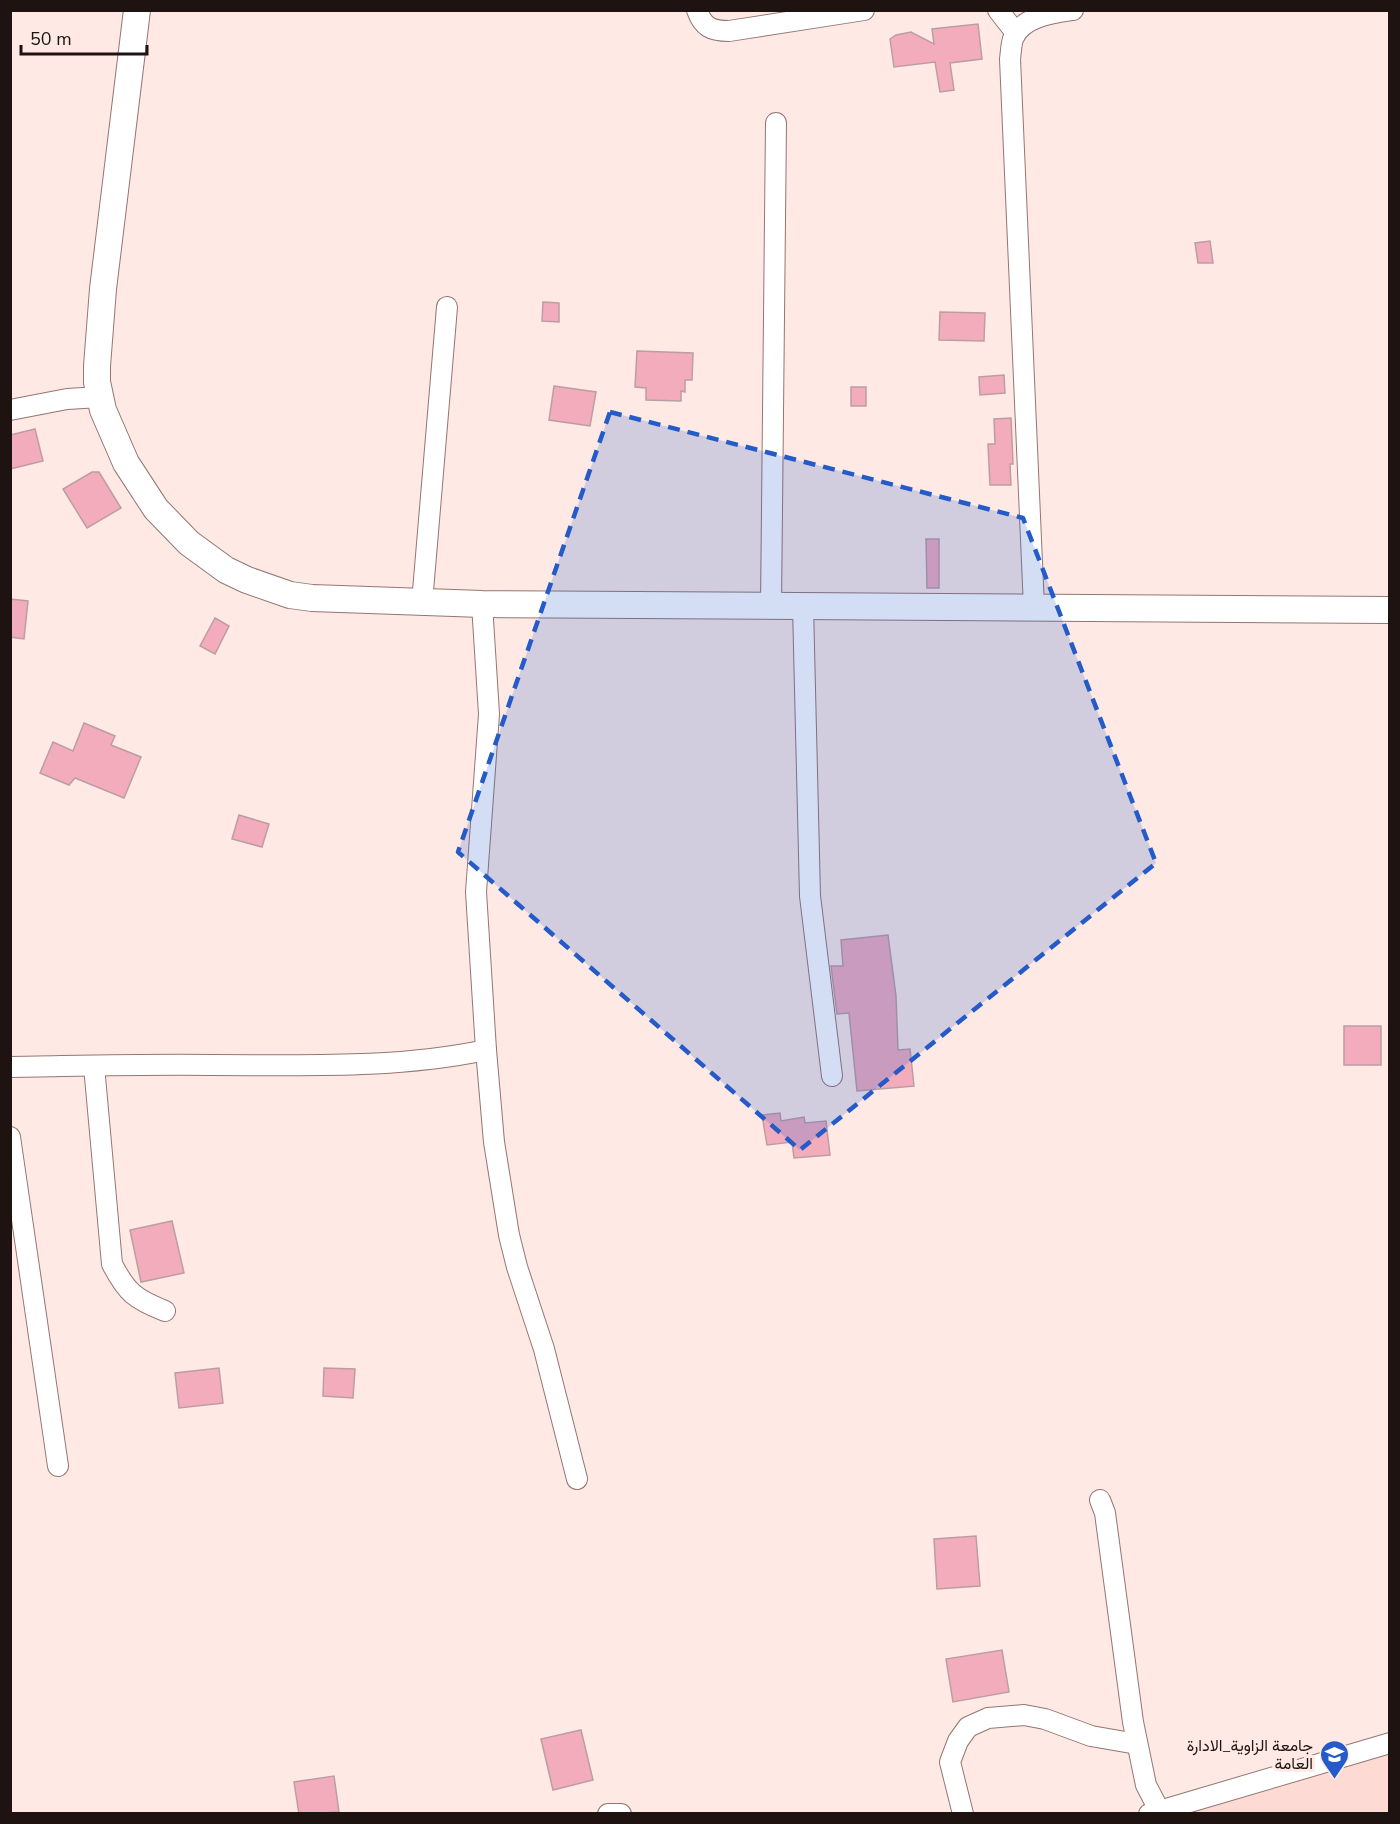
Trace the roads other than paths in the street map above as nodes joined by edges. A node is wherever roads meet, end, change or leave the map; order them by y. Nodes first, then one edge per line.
1 (137, 10) edge
2 (697, 10) edge
3 (864, 10) edge
4 (998, 10) edge
5 (1073, 10) edge
6 (1031, 15) edge
7 (1016, 33) junction
8 (776, 123) dead end
9 (447, 307) dead end
10 (100, 397) junction
11 (10, 411) edge
12 (422, 603) junction
13 (482, 604) junction
14 (771, 606) junction
15 (802, 606) junction
16 (1034, 608) junction
17 (1389, 610) edge
18 (486, 1050) junction
19 (94, 1066) junction
20 (10, 1067) edge
21 (832, 1077) dead end
22 (10, 1137) edge
23 (165, 1311) dead end
24 (58, 1466) dead end
25 (577, 1479) dead end
26 (1100, 1500) dead end
27 (1389, 1743) edge
28 (1137, 1744) junction
29 (1154, 1812) edge
30 (608, 1814) edge
31 (621, 1814) edge
32 (963, 1814) edge

1 - 10 street
2 - 3 street
4 - 7 street
5 - 6 street
6 - 7 street
7 - 16 street
8 - 14 street
9 - 12 street
10 - 11 street
10 - 12 street
12 - 13 street
13 - 14 street
13 - 18 street
14 - 15 street
15 - 16 street
15 - 21 street
16 - 17 street
18 - 19 street
18 - 25 street
19 - 20 street
19 - 23 street
22 - 24 street
26 - 28 street
27 - 29 street
28 - 29 street
28 - 32 street
30 - 31 street

